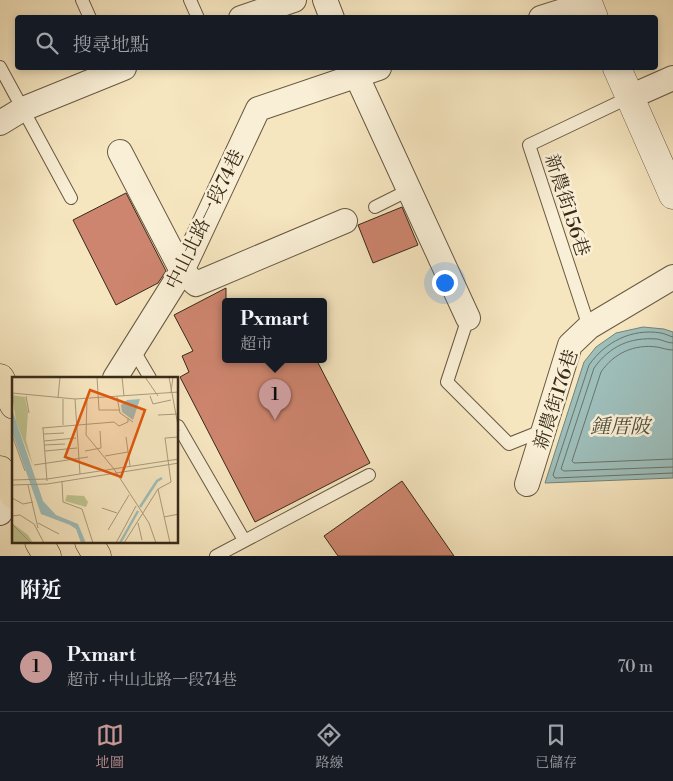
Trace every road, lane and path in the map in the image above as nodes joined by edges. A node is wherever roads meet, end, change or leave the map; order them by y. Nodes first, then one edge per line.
1 (82, 0) edge
2 (190, 0) edge
3 (294, 0) edge
4 (325, 0) edge
5 (590, 7) edge
6 (89, 15) edge
7 (197, 15) edge
8 (250, 15) edge
9 (331, 15) edge
10 (554, 15) edge
11 (0, 67) edge
12 (115, 70) edge
13 (618, 70) edge
14 (355, 71) edge
15 (673, 78) edge
16 (630, 97) junction
17 (22, 109) junction
18 (0, 123) edge
19 (120, 152) dead end
20 (410, 190) junction
21 (673, 195) edge
22 (71, 198) dead end
23 (374, 207) dead end
24 (345, 221) dead end
25 (182, 271) junction
26 (673, 277) edge
27 (468, 318) joint
28 (589, 327) junction
29 (133, 349) junction
30 (116, 377) edge
31 (149, 377) edge
32 (0, 378) edge
33 (12, 400) edge
34 (179, 428) edge
35 (544, 430) junction
36 (0, 470) edge
37 (369, 475) dead end
38 (527, 484) dead end
39 (12, 491) edge
40 (12, 498) edge
41 (0, 513) edge
42 (244, 540) junction
43 (40, 544) edge
44 (90, 544) edge
45 (47, 556) edge
46 (97, 556) edge
47 (216, 556) edge

1 - 6 lane
2 - 7 lane
3 - 8 street
4 - 9 street
5 - 10 street
11 - 17 lane
12 - 17 street
13 - 16 street
14 - 20 street
14 - 25 street, 中山北路一段74巷
15 - 16 street
16 - 21 street
16 - 28 lane, 新農街156巷
17 - 18 street
17 - 22 lane
19 - 25 street
20 - 23 lane
20 - 27 street
24 - 25 street
25 - 29 street, 中山北路一段74巷
26 - 28 street, 新農街176巷
27 - 35 lane
28 - 35 street, 新農街176巷
29 - 30 street, 中山北路一段74巷
29 - 31 lane
32 - 33 main road
34 - 42 lane
35 - 38 street, 新農街176巷
36 - 39 main road
37 - 42 lane
40 - 41 street
42 - 47 lane
43 - 45 main road
44 - 46 main road

